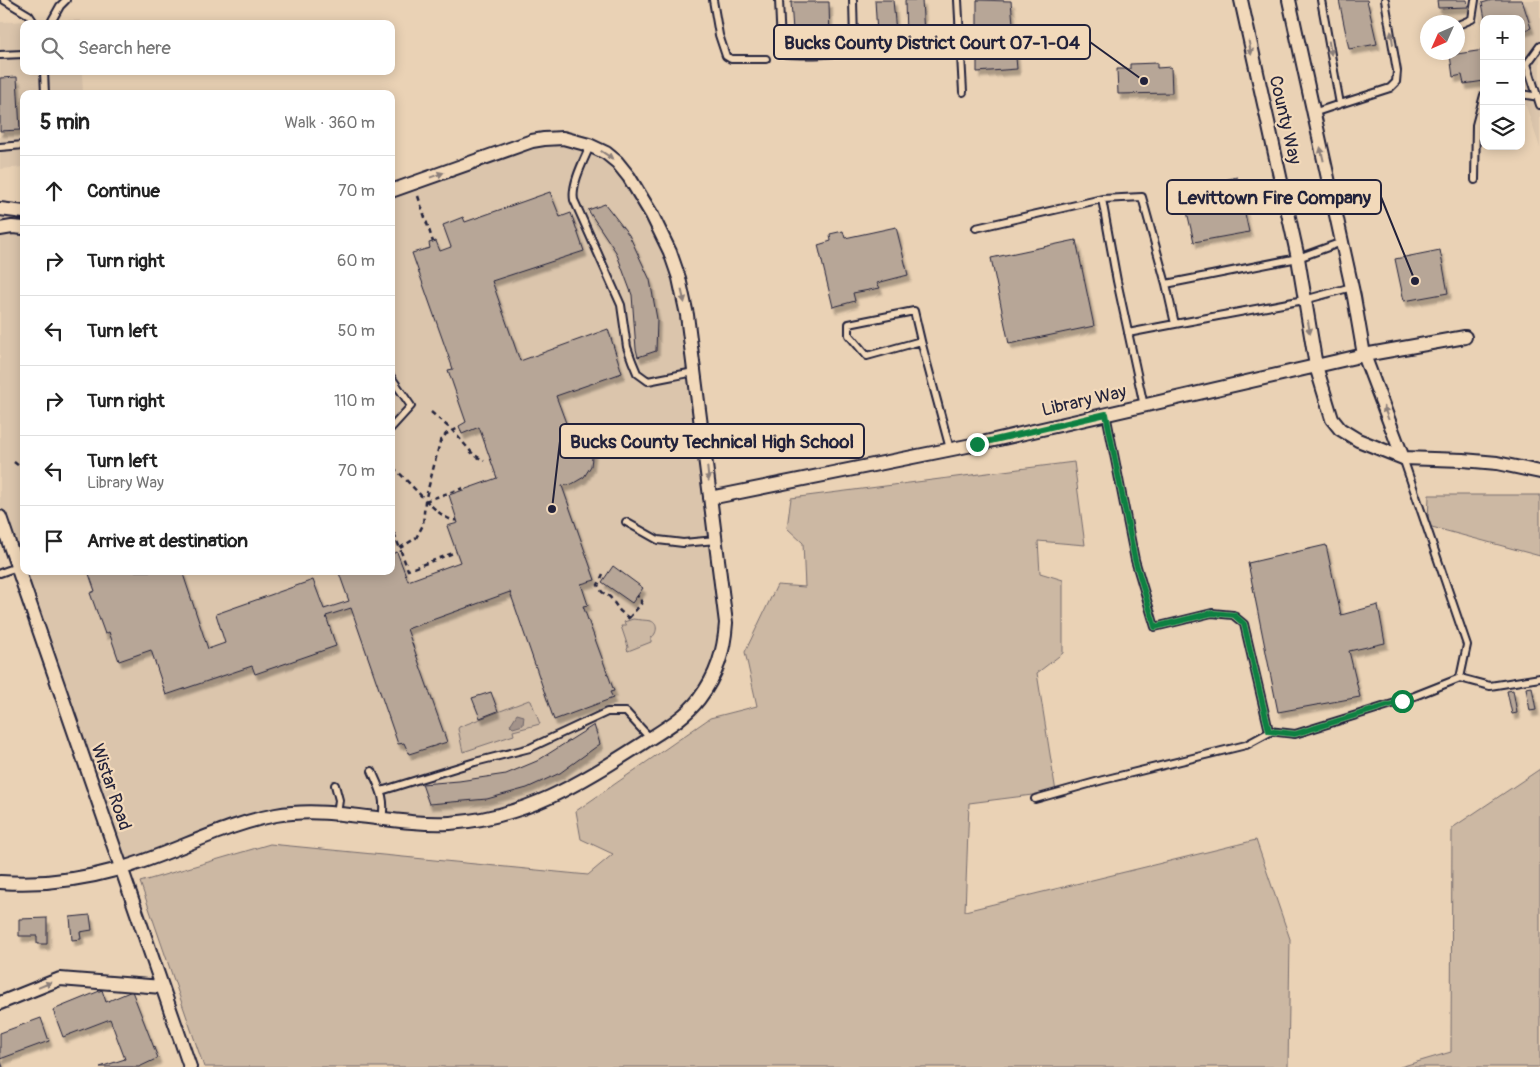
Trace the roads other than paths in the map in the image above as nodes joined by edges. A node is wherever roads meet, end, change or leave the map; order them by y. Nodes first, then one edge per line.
1 (4, 0) edge
2 (66, 0) edge
3 (713, 0) edge
4 (780, 0) edge
5 (853, 0) edge
6 (958, 0) edge
7 (1241, 0) edge
8 (1289, 0) edge
9 (1321, 0) edge
10 (1385, 0) edge
11 (1475, 0) edge
12 (32, 20) edge
13 (52, 20) edge
14 (1465, 22) edge
15 (1540, 46) edge
16 (20, 54) edge
17 (0, 55) edge
18 (766, 59) dead end
19 (44, 75) edge
20 (45, 90) edge
21 (963, 92) dead end
22 (1525, 95) edge
23 (1539, 97) edge
24 (1340, 104) junction
25 (1481, 105) edge
26 (1540, 105) edge
27 (1313, 113) junction
28 (20, 145) edge
29 (590, 146) junction
30 (0, 147) edge
31 (1475, 180) dead end
32 (395, 190) edge
33 (1102, 199) junction
34 (0, 209) edge
35 (20, 212) edge
36 (20, 228) edge
37 (976, 228) dead end
38 (0, 229) edge
39 (1342, 242) junction
40 (1298, 258) junction
41 (1166, 284) junction
42 (1352, 287) junction
43 (1304, 300) junction
44 (1175, 324) junction
45 (1128, 333) junction
46 (1465, 336) dead end
47 (921, 341) junction
48 (1364, 355) junction
49 (1316, 366) junction
50 (694, 372) junction
51 (395, 383) edge
52 (1144, 406) junction
53 (1106, 414) junction
54 (395, 424) edge
55 (950, 449) junction
56 (1403, 458) junction
57 (1540, 472) edge
58 (710, 498) junction
59 (0, 518) edge
60 (626, 522) dead end
61 (716, 540) junction
62 (17, 568) junction
63 (0, 573) edge
64 (1460, 678) junction
65 (1540, 678) edge
66 (1272, 731) junction
67 (650, 738) junction
68 (372, 771) dead end
69 (335, 786) dead end
70 (381, 791) junction
71 (1035, 799) dead end
72 (337, 815) junction
73 (382, 819) junction
74 (121, 869) junction
75 (0, 882) edge
76 (162, 987) junction
77 (0, 1003) edge
78 (190, 1067) edge

1 - 12 lane
2 - 13 lane
3 - 18 lane
4 - 5 lane
6 - 21 lane
7 -> 40 street, County Way
8 - 27 street
9 -> 24 lane
24 -> 10 lane
11 - 14 lane
15 - 23 lane
16 - 17 lane
19 - 20 lane
22 - 23 lane
23 - 26 lane
24 - 27 lane
25 - 31 lane
39 -> 27 street
28 - 30 lane
32 -> 29 street
29 -> 50 street
29 - 50 lane
33 - 37 lane
33 - 41 lane
33 - 45 lane
34 - 35 street
36 - 38 street
39 - 40 lane
39 - 42 street
40 - 41 lane
40 - 43 street, County Way
41 - 44 lane
42 - 43 lane
42 - 48 street
43 - 44 lane
43 -> 49 street, County Way
44 - 45 lane
45 - 52 lane
46 - 48 street, Library Way
47 - 47 lane
47 - 55 lane
48 - 49 street, Library Way
56 -> 48 street
49 - 52 street, Library Way
49 - 56 street, County Way
50 -> 58 street
51 - 54 lane
52 - 53 street, Library Way
53 - 55 street, Library Way
53 - 66 lane
55 - 58 street, Library Way
56 - 57 street, County Way
56 - 64 lane
58 - 61 street
59 - 62 street, Wistar Road
60 - 61 lane
61 - 67 street
62 - 63 lane
62 - 74 street, Wistar Road
64 - 65 lane
64 - 66 lane
66 - 71 lane
67 - 70 lane
67 - 73 street
68 - 70 lane
69 - 72 lane
70 - 73 lane
72 - 73 street
72 - 74 street
74 - 75 street
74 - 76 street, Wistar Road
77 -> 76 street
76 - 78 street, Wistar Road

